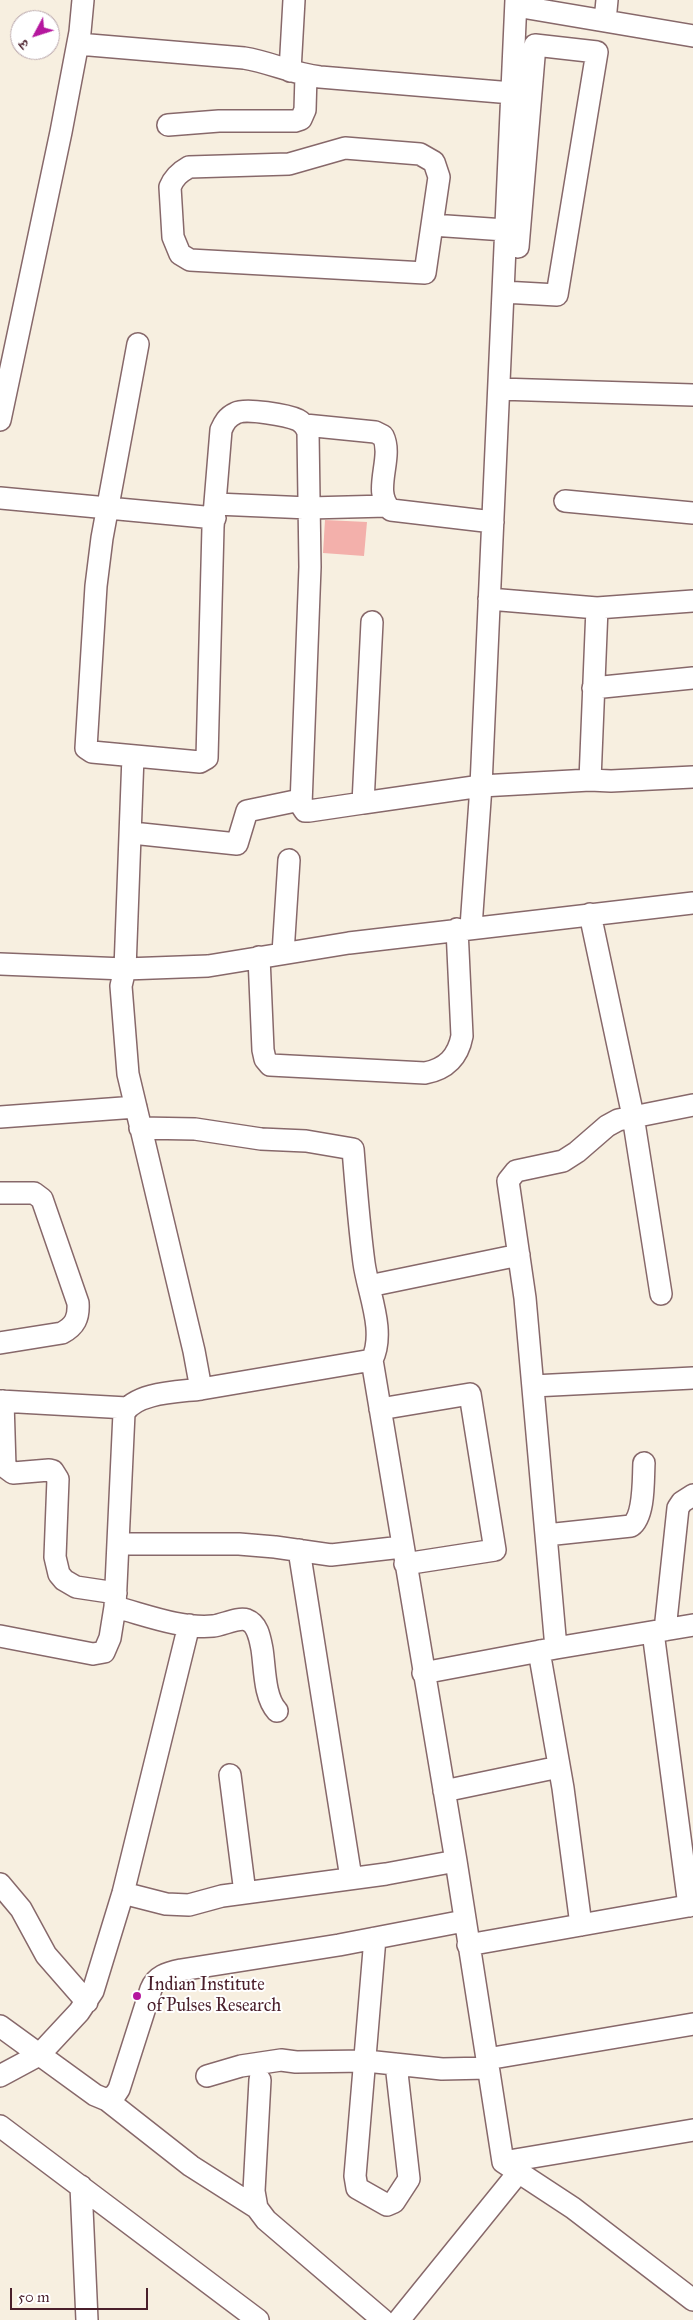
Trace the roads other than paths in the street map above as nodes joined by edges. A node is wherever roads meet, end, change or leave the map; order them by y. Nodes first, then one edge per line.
1 (83, 0) edge
2 (294, 0) edge
3 (607, 0) edge
4 (516, 3) edge
5 (605, 21) junction
6 (693, 36) edge
7 (78, 44) junction
8 (298, 73) junction
9 (512, 92) junction
10 (168, 125) dead end
11 (516, 172) junction
12 (432, 224) junction
13 (505, 230) junction
14 (509, 292) junction
15 (138, 344) dead end
16 (498, 389) junction
17 (693, 395) edge
18 (0, 420) edge
19 (305, 425) junction
20 (0, 498) edge
21 (565, 501) dead end
22 (387, 506) junction
23 (108, 508) junction
24 (309, 508) junction
25 (215, 511) junction
26 (693, 513) edge
27 (493, 522) junction
28 (489, 599) junction
29 (693, 601) edge
30 (597, 608) junction
31 (372, 622) dead end
32 (693, 678) edge
33 (593, 688) junction
34 (133, 756) junction
35 (693, 777) edge
36 (590, 780) junction
37 (481, 786) junction
38 (300, 800) junction
39 (362, 803) junction
40 (132, 833) junction
41 (289, 860) dead end
42 (693, 903) edge
43 (590, 914) junction
44 (464, 928) junction
45 (283, 953) junction
46 (259, 957) junction
47 (0, 964) edge
48 (125, 969) junction
49 (693, 1106) edge
50 (136, 1107) junction
51 (633, 1116) junction
52 (0, 1117) edge
53 (140, 1128) junction
54 (0, 1194) edge
55 (519, 1255) junction
56 (369, 1286) junction
57 (661, 1294) dead end
58 (0, 1343) edge
59 (372, 1360) junction
60 (693, 1378) edge
61 (533, 1386) junction
62 (201, 1389) junction
63 (1, 1401) edge
64 (127, 1408) junction
65 (380, 1409) junction
66 (644, 1463) dead end
67 (693, 1494) edge
68 (546, 1535) junction
69 (118, 1544) junction
70 (299, 1550) junction
71 (404, 1555) junction
72 (116, 1600) junction
73 (189, 1625) junction
74 (693, 1625) edge
75 (659, 1631) junction
76 (0, 1636) edge
77 (548, 1649) junction
78 (423, 1673) junction
79 (277, 1711) dead end
80 (559, 1767) junction
81 (230, 1775) dead end
82 (444, 1790) junction
83 (456, 1861) junction
84 (351, 1878) junction
85 (0, 1884) edge
86 (245, 1893) junction
87 (123, 1894) junction
88 (691, 1906) edge
89 (464, 1921) junction
90 (581, 1925) junction
91 (374, 1938) junction
92 (468, 1945) junction
93 (87, 2002) junction
94 (693, 2024) edge
95 (0, 2026) edge
96 (39, 2054) junction
97 (366, 2061) junction
98 (488, 2063) junction
99 (396, 2064) junction
100 (0, 2076) edge
101 (207, 2076) dead end
102 (260, 2080) dead end
103 (107, 2100) junction
104 (0, 2126) edge
105 (693, 2130) edge
106 (511, 2167) junction
107 (81, 2186) junction
108 (256, 2208) junction
109 (693, 2300) edge
110 (397, 2319) edge
111 (87, 2320) edge
112 (258, 2320) edge

1 - 7 street
2 - 8 street
3 - 5 street
4 - 5 street
4 - 9 street
5 - 6 street
7 - 8 street
7 - 18 street
8 - 9 street
8 - 10 street
9 - 11 street
11 - 13 street
11 - 14 street
11 - 14 street
12 - 12 street
12 - 13 street
13 - 14 street
14 - 16 street
15 - 23 street
16 - 17 street
16 - 27 street
19 - 22 street
19 - 24 street
19 - 25 street
20 - 23 street
21 - 26 street
22 - 24 street
22 - 27 street
23 - 25 street
23 - 34 street
24 - 25 street
24 - 38 street
25 - 34 street
27 - 28 street
28 - 30 street
28 - 37 street
29 - 30 street
30 - 33 street
31 - 39 street
32 - 33 street
33 - 36 street
34 - 40 street
35 - 36 street
36 - 37 street
37 - 39 street
37 - 44 street
38 - 39 street
38 - 40 street
40 - 48 street
41 - 45 street
42 - 43 street
43 - 44 street
43 - 51 street
44 - 45 street
44 - 46 street
45 - 46 street
46 - 48 street
47 - 48 street
48 - 50 street
49 - 51 street
50 - 52 street
50 - 53 street
51 - 55 street
51 - 57 street
53 - 56 street
53 - 62 street
54 - 58 street
55 - 56 street
55 - 61 street
56 - 59 street
59 - 62 street
59 - 65 street
60 - 61 street
61 - 68 street
62 - 64 street
63 - 64 street
63 - 72 street
64 - 69 street
65 - 71 street
65 - 71 street
66 - 68 street
67 - 75 street
68 - 77 street
69 - 70 street
69 - 72 street
70 - 71 street
70 - 84 street
71 - 78 street
72 - 73 street
72 - 76 street
73 - 79 street
73 - 87 street
74 - 75 street
75 - 77 street
75 - 88 street
77 - 78 street
77 - 80 street
78 - 82 street
80 - 82 street
80 - 90 street
81 - 86 street
82 - 83 street
83 - 84 street
83 - 89 street
84 - 86 street
85 - 93 street
86 - 87 street
87 - 93 street
88 - 90 street
89 - 91 street
89 - 92 street
90 - 92 street
91 - 97 street
91 - 103 street
92 - 98 street
93 - 96 street
94 - 98 street
95 - 96 street
96 - 100 street
96 - 103 street
97 - 99 street
97 - 99 street
97 - 101 street
98 - 99 street
98 - 106 street
102 - 108 street
103 - 108 street
104 - 107 street
105 - 106 street
106 - 109 street
106 - 110 street
107 - 111 street
107 - 112 street
108 - 110 street

